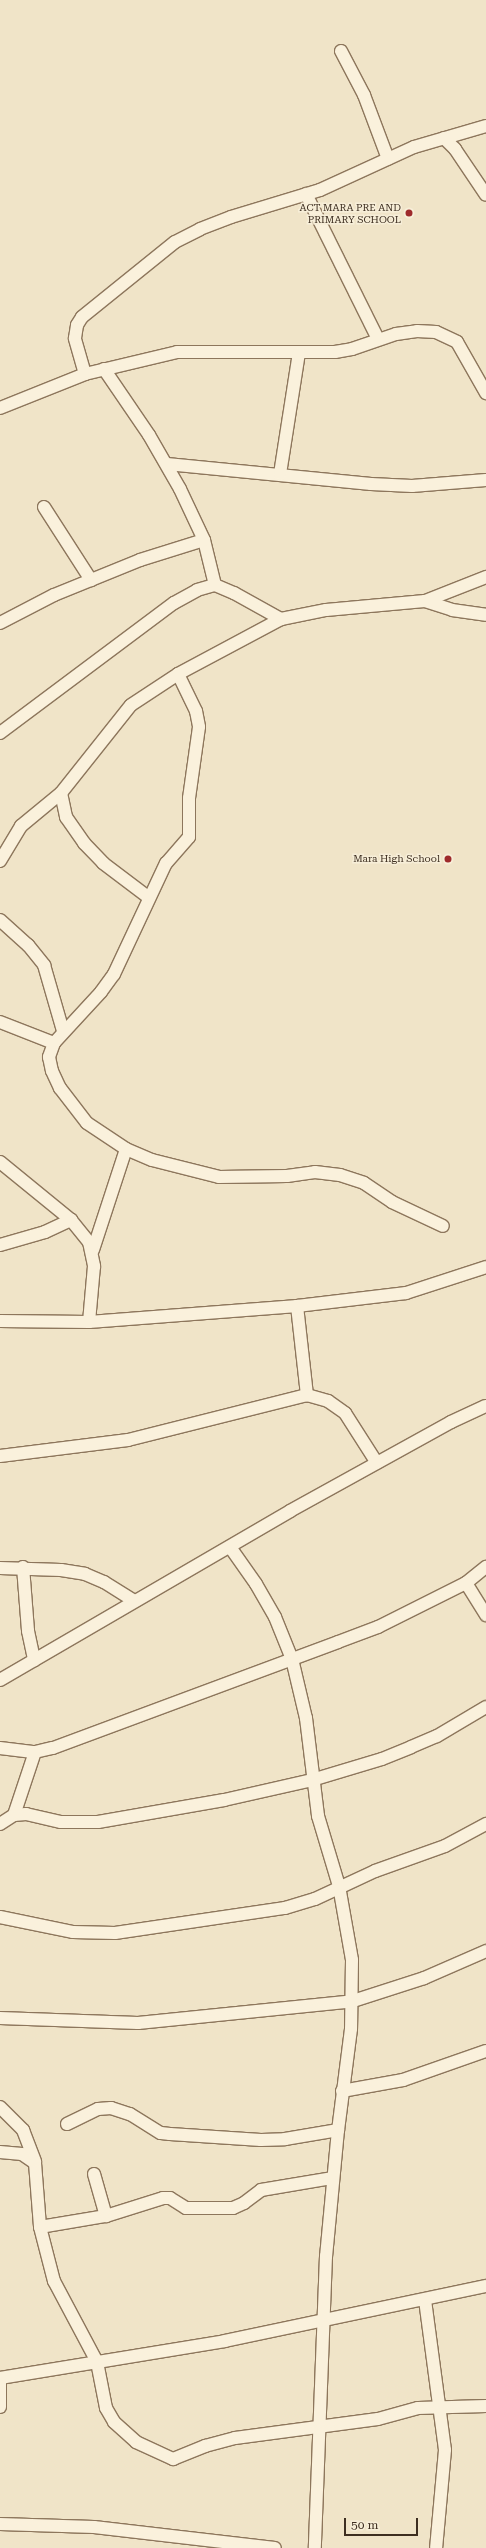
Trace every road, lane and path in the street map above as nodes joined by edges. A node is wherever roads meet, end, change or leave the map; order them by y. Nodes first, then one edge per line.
1 (341, 51) dead end
2 (486, 126) edge
3 (444, 138) junction
4 (388, 159) junction
5 (306, 194) junction
6 (486, 194) edge
7 (378, 339) junction
8 (299, 353) junction
9 (104, 369) junction
10 (85, 374) junction
11 (486, 393) edge
12 (0, 408) edge
13 (167, 464) junction
14 (280, 474) junction
15 (486, 480) edge
16 (44, 507) dead end
17 (204, 540) junction
18 (486, 577) edge
19 (92, 580) junction
20 (215, 585) junction
21 (425, 601) junction
22 (486, 615) edge
23 (281, 619) junction
24 (0, 623) edge
25 (178, 674) junction
26 (0, 733) edge
27 (62, 793) junction
28 (0, 861) edge
29 (148, 897) junction
30 (0, 920) edge
31 (0, 1022) edge
32 (63, 1031) junction
33 (54, 1043) junction
34 (126, 1149) junction
35 (0, 1162) edge
36 (71, 1220) junction
37 (444, 1226) dead end
38 (0, 1245) edge
39 (93, 1250) junction
40 (486, 1267) edge
41 (297, 1306) junction
42 (0, 1321) edge
43 (89, 1322) junction
44 (307, 1395) junction
45 (486, 1406) edge
46 (0, 1456) edge
47 (377, 1463) junction
48 (230, 1548) junction
49 (23, 1567) junction
50 (486, 1567) edge
51 (0, 1568) edge
52 (466, 1583) junction
53 (135, 1601) junction
54 (486, 1615) edge
55 (292, 1659) junction
56 (34, 1660) junction
57 (0, 1680) edge
58 (486, 1707) edge
59 (0, 1748) edge
60 (35, 1752) junction
61 (312, 1780) junction
62 (14, 1815) junction
63 (0, 1824) edge
64 (486, 1824) edge
65 (339, 1886) junction
66 (0, 1917) edge
67 (486, 1951) edge
68 (353, 2001) junction
69 (0, 2018) edge
70 (486, 2051) edge
71 (342, 2091) junction
72 (0, 2107) edge
73 (67, 2124) dead end
74 (338, 2130) junction
75 (0, 2152) edge
76 (35, 2163) junction
77 (94, 2174) dead end
78 (333, 2178) junction
79 (106, 2216) junction
80 (40, 2227) junction
81 (486, 2286) edge
82 (425, 2300) junction
83 (322, 2322) junction
84 (97, 2362) junction
85 (0, 2378) edge
86 (440, 2406) junction
87 (486, 2406) edge
88 (0, 2407) edge
89 (319, 2425) junction
90 (0, 2524) edge
91 (275, 2548) edge
92 (315, 2548) edge
93 (436, 2548) edge

1 - 4 street
2 - 3 street
3 - 4 street
3 - 6 street
4 - 5 street
5 - 7 street
5 - 10 street
7 - 8 street
7 - 11 street
8 - 9 street
8 - 14 street
9 - 10 street
9 - 13 street
10 - 12 street
13 - 14 street
13 - 17 street
14 - 15 street
16 - 19 street
17 - 19 street
17 - 20 street
18 - 21 street
19 - 24 street
20 - 23 street
20 - 26 street
21 - 22 street
21 - 23 street
23 - 25 street
25 - 27 street
25 - 29 street
27 - 28 street
27 - 29 street
29 - 32 street
30 - 32 street
31 - 33 street
32 - 33 street
33 - 34 street
34 - 37 street
34 - 39 street
35 - 36 street
36 - 38 street
36 - 39 street
39 - 43 street
40 - 41 street
41 - 43 street
41 - 44 street
42 - 43 street
44 - 46 street
44 - 47 street
45 - 47 street
47 - 48 street
48 - 53 street
48 - 55 street
49 - 51 street
49 - 53 street
49 - 56 street
50 - 52 street
52 - 54 street
52 - 55 street
53 - 56 street
55 - 60 street
55 - 61 street
56 - 57 street
58 - 61 street
59 - 60 street
60 - 62 street
61 - 62 street
61 - 65 street
62 - 63 street
64 - 65 street
65 - 66 street
65 - 68 street
67 - 68 street
68 - 69 street
68 - 71 street
70 - 71 street
71 - 74 street
72 - 76 street
73 - 74 street
74 - 78 street
75 - 76 street
76 - 80 street
77 - 79 street
78 - 79 street
78 - 83 street
79 - 80 street
80 - 84 street
81 - 82 street
82 - 83 street
82 - 86 street
83 - 84 street
83 - 89 street
84 - 85 street
84 - 89 street
85 - 88 street
86 - 87 street
86 - 89 street
86 - 93 street
89 - 92 street
90 - 91 street

